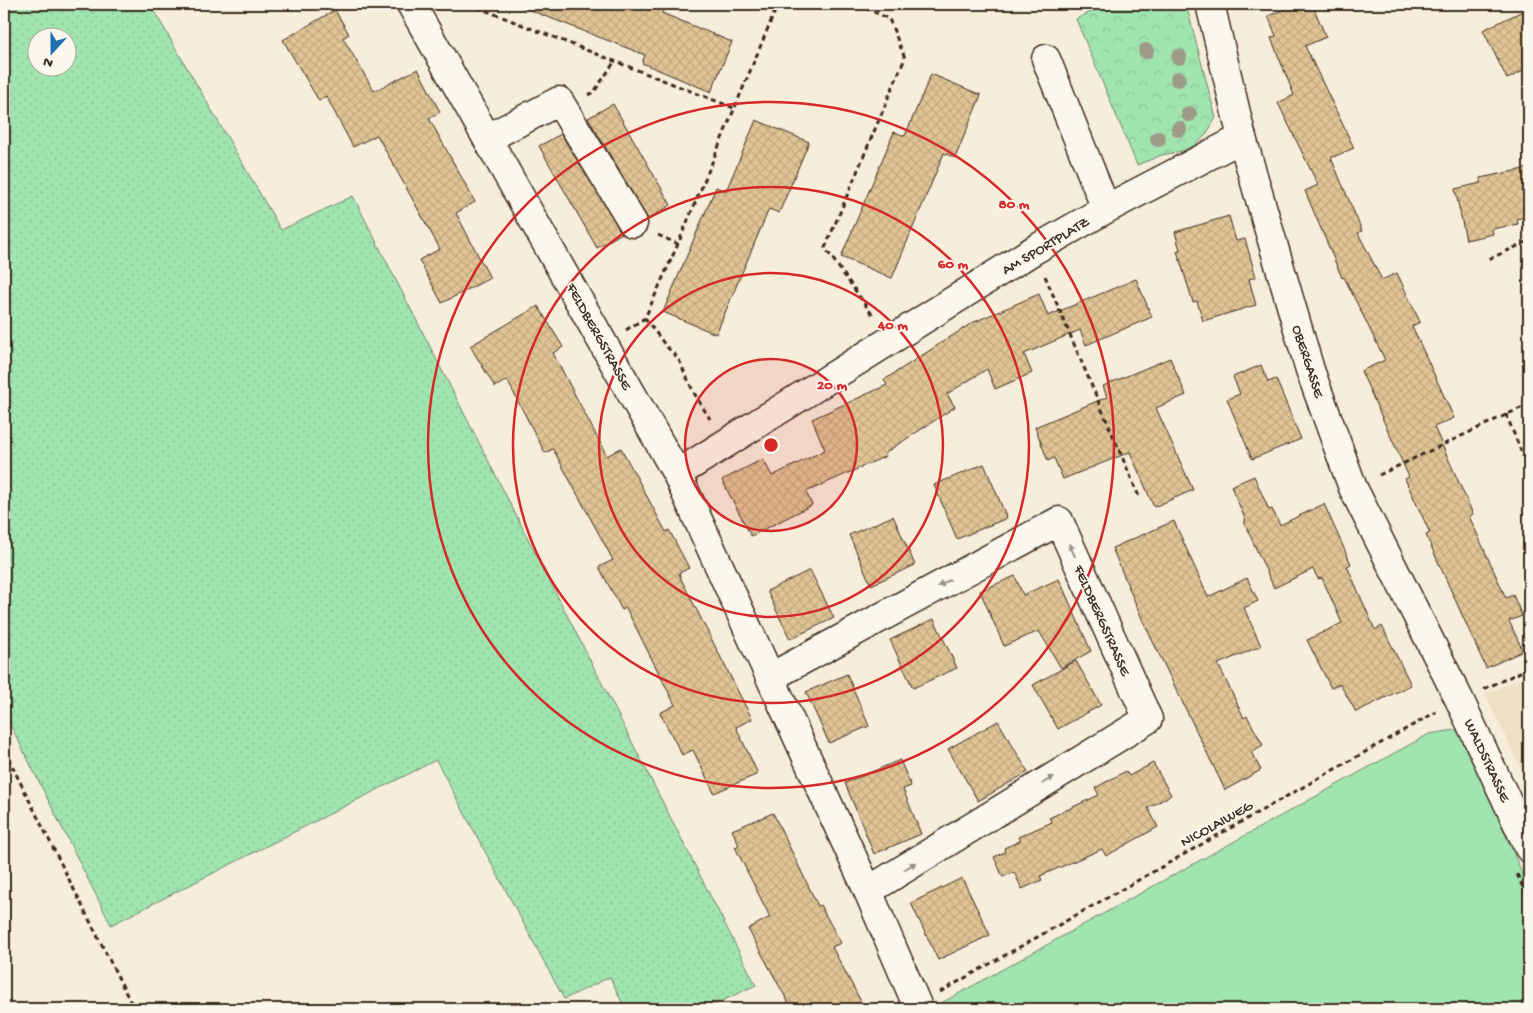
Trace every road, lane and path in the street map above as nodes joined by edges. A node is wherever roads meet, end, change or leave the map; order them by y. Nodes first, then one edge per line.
1 (411, 4) edge
2 (469, 4) edge
3 (778, 4) edge
4 (857, 4) edge
5 (1210, 4) edge
6 (1046, 59) dead end
7 (615, 61) junction
8 (734, 108) junction
9 (564, 109) junction
10 (488, 138) junction
11 (1242, 138) junction
12 (1106, 209) junction
13 (633, 223) dead end
14 (1529, 241) edge
15 (1034, 250) junction
16 (1489, 258) dead end
17 (645, 318) junction
18 (890, 340) junction
19 (604, 344) junction
20 (1529, 404) edge
21 (1506, 414) junction
22 (726, 444) junction
23 (1529, 471) edge
24 (677, 474) junction
25 (1353, 488) junction
26 (1140, 499) dead end
27 (1529, 668) edge
28 (771, 677) junction
29 (1459, 699) junction
30 (4, 750) edge
31 (1529, 848) edge
32 (868, 891) junction
33 (916, 1005) joint
34 (134, 1009) edge

1 - 10 street, FELDBERGSTRASSE
2 - 7 path
3 - 8 path
4 - 18 path
5 - 11 street, OBERGASSE
6 - 12 street
7 - 8 path
7 - 9 path
8 - 17 path
9 - 10 street
9 - 13 street
10 - 19 street, FELDBERGSTRASSE
11 - 12 street, AM SPORTPLATZ
11 - 25 street, OBERGASSE
12 - 15 street, AM SPORTPLATZ
14 - 16 path
15 - 18 street, AM SPORTPLATZ
15 - 26 path
17 - 19 path
17 - 22 path
18 - 22 street, AM SPORTPLATZ
19 - 24 street, FELDBERGSTRASSE
20 - 21 path
21 - 23 path
21 - 25 path
22 - 24 street, AM SPORTPLATZ
24 - 28 street, FELDBERGSTRASSE
25 - 29 street, OBERGASSE
27 - 29 path, NICOLAIWEG
28 - 32 street, FELDBERGSTRASSE
32 -> 28 street, FELDBERGSTRASSE
29 - 31 street, WALDSTRASSE
29 - 33 path, NICOLAIWEG
30 - 34 path
32 - 33 street, FELDBERGSTRASSE

